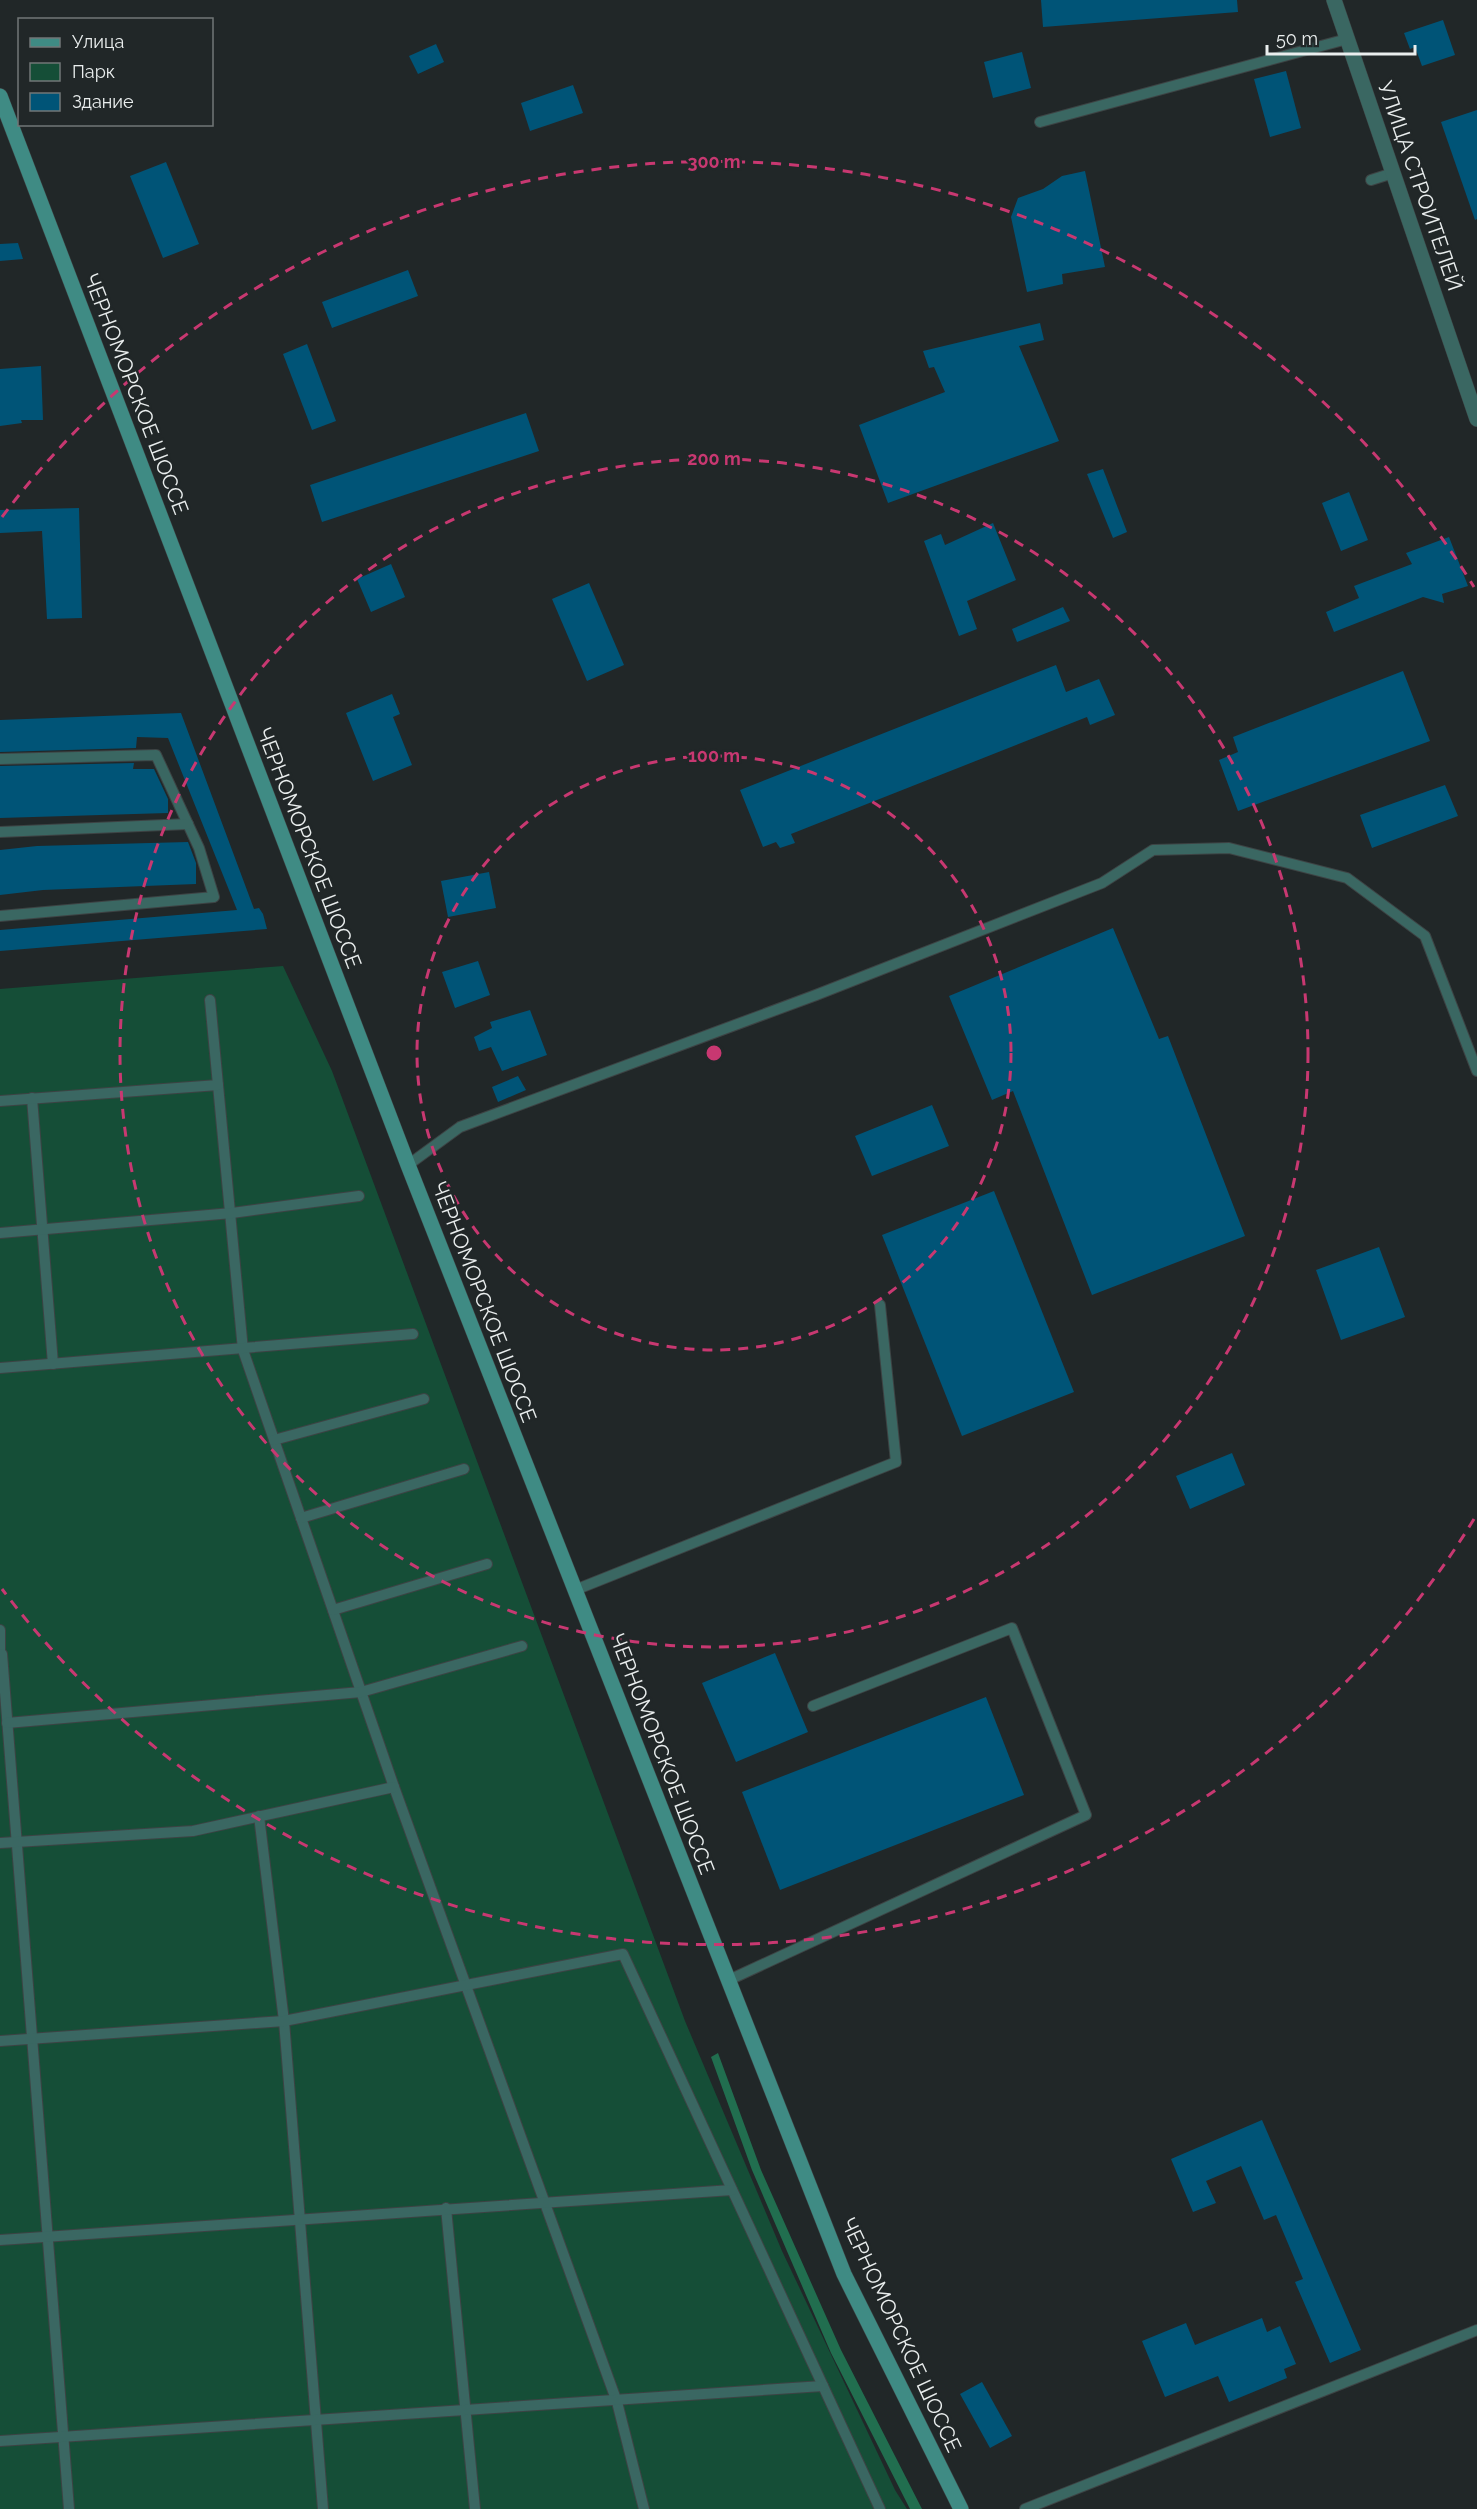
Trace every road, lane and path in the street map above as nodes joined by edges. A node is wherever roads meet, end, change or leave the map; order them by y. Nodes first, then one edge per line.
1 (1334, 0) edge
2 (1347, 39) junction
3 (0, 96) edge
4 (1040, 122) dead end
5 (1393, 173) junction
6 (1371, 180) dead end
7 (1477, 419) edge
8 (0, 759) edge
9 (188, 824) junction
10 (0, 832) edge
11 (0, 916) edge
12 (210, 1000) dead end
13 (1477, 1071) edge
14 (219, 1085) junction
15 (32, 1098) junction
16 (0, 1101) edge
17 (408, 1165) junction
18 (359, 1196) dead end
19 (232, 1213) junction
20 (43, 1229) junction
21 (0, 1233) edge
22 (880, 1305) dead end
23 (413, 1334) dead end
24 (243, 1350) junction
25 (53, 1364) junction
26 (0, 1368) edge
27 (424, 1399) dead end
28 (274, 1440) junction
29 (464, 1469) dead end
30 (301, 1518) junction
31 (487, 1564) dead end
32 (575, 1590) junction
33 (333, 1610) junction
34 (0, 1630) edge
35 (522, 1646) dead end
36 (1, 1655) edge
37 (361, 1692) junction
38 (813, 1706) dead end
39 (7, 1723) junction
40 (394, 1787) junction
41 (259, 1816) junction
42 (16, 1842) junction
43 (0, 1843) edge
44 (729, 1980) junction
45 (465, 1986) junction
46 (284, 2021) junction
47 (31, 2038) junction
48 (0, 2041) edge
49 (732, 2190) junction
50 (543, 2202) junction
51 (446, 2208) junction
52 (300, 2218) junction
53 (47, 2237) junction
54 (0, 2240) edge
55 (1477, 2330) edge
56 (823, 2386) junction
57 (616, 2402) junction
58 (464, 2412) junction
59 (316, 2422) junction
60 (63, 2437) junction
61 (0, 2441) edge
62 (69, 2509) edge
63 (323, 2509) edge
64 (475, 2509) edge
65 (644, 2509) edge
66 (880, 2509) edge
67 (961, 2509) edge
68 (1025, 2509) edge

1 - 2 street, УЛИЦА СТРОИТЕЛЕЙ
2 - 4 lane
2 - 5 street, УЛИЦА СТРОИТЕЛЕЙ
3 - 17 main road, ЧЕРНОМОРСКОЕ ШОССЕ
5 - 6 lane
5 - 7 street, УЛИЦА СТРОИТЕЛЕЙ
8 - 9 lane
9 - 10 lane
9 - 11 lane
12 - 14 lane
13 - 17 lane
14 - 15 lane
14 - 19 lane
15 - 16 lane
15 - 20 lane
17 - 32 main road, ЧЕРНОМОРСКОЕ ШОССЕ
18 - 19 lane
19 - 20 lane
19 - 24 lane
20 - 21 lane
20 - 25 lane
22 - 32 lane
23 - 24 lane
24 - 25 lane
24 - 28 lane
25 - 26 lane
27 - 28 lane
28 - 30 lane
29 - 30 lane
30 - 33 lane
31 - 33 lane
32 - 44 main road, ЧЕРНОМОРСКОЕ ШОССЕ
33 - 37 lane
34 - 36 lane
35 - 37 lane
36 - 39 lane
37 - 39 lane
37 - 40 lane
38 - 44 lane
39 - 42 lane
40 - 41 lane
40 - 45 lane
41 - 42 lane
41 - 46 lane
42 - 43 lane
42 - 47 lane
44 - 67 main road, ЧЕРНОМОРСКОЕ ШОССЕ
45 - 46 lane
45 - 49 lane
45 - 50 lane
46 - 47 lane
46 - 52 lane
47 - 48 lane
47 - 53 lane
49 - 50 lane
49 - 56 lane
50 - 51 lane
50 - 57 lane
51 - 52 lane
51 - 58 lane
52 - 53 lane
52 - 59 lane
53 - 54 lane
53 - 60 lane
55 - 68 lane
56 - 57 lane
56 - 66 lane
57 - 58 lane
57 - 65 lane
58 - 59 lane
58 - 64 lane
59 - 60 lane
59 - 63 lane
60 - 61 lane
60 - 62 lane

